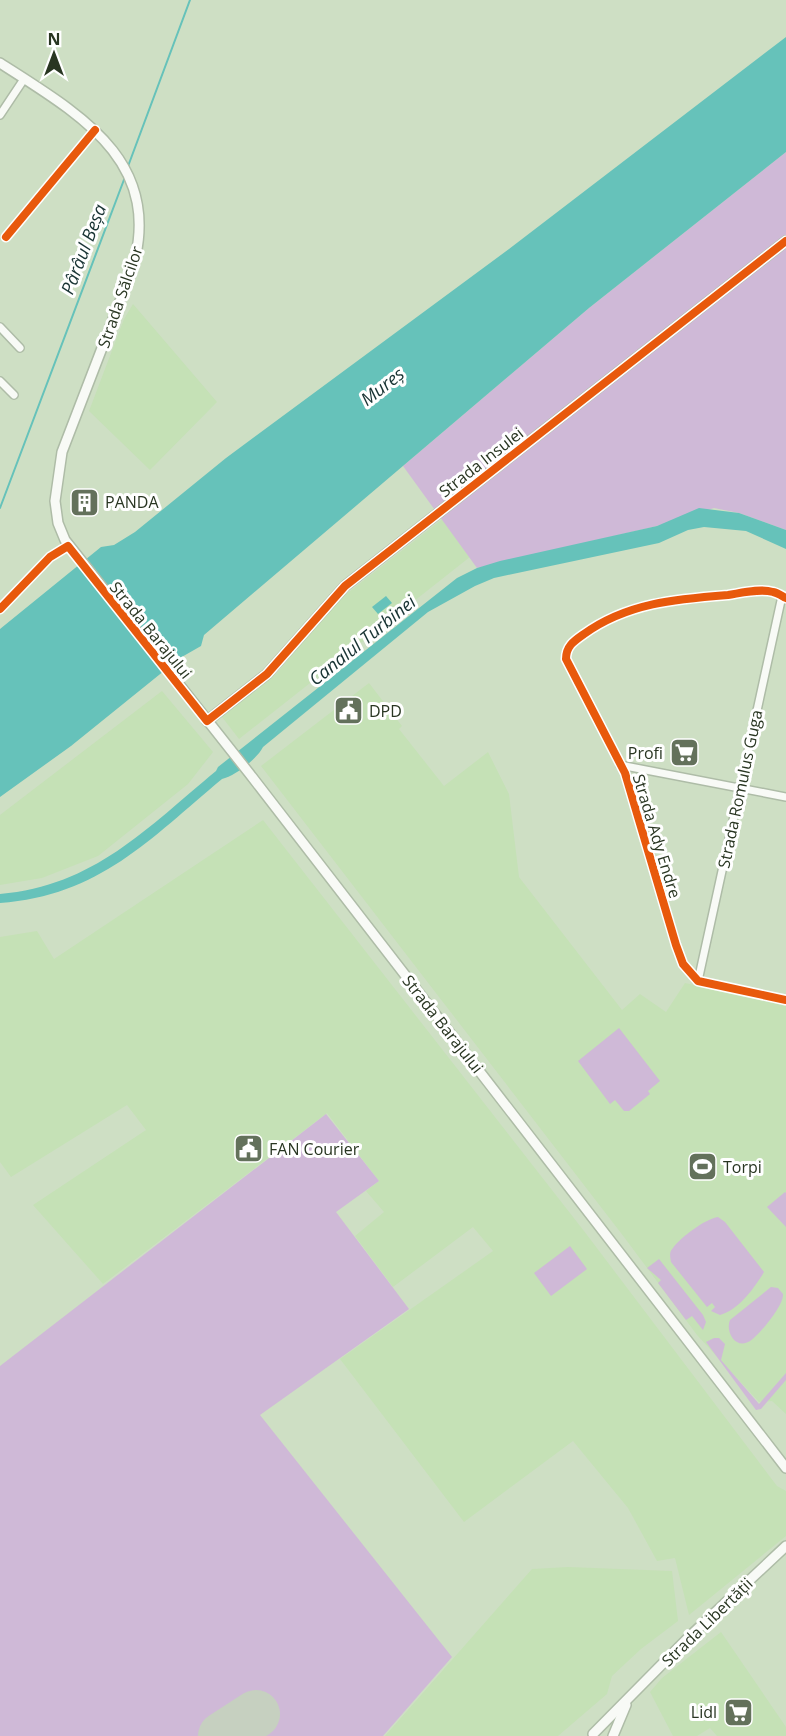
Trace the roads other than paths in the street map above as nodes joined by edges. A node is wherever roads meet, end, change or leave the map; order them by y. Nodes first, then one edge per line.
1 (0, 63) edge
2 (24, 79) junction
3 (0, 115) edge
4 (95, 130) junction
5 (6, 237) dead end
6 (786, 241) edge
7 (0, 327) edge
8 (20, 348) dead end
9 (0, 381) edge
10 (14, 395) dead end
11 (68, 546) junction
12 (74, 555) joint
13 (784, 597) edge
14 (0, 609) edge
15 (207, 721) junction
16 (620, 765) junction
17 (741, 788) junction
18 (786, 797) edge
19 (698, 981) junction
20 (786, 1000) edge
21 (786, 1468) edge
22 (786, 1546) edge
23 (629, 1699) junction
24 (590, 1735) edge
25 (604, 1736) edge
26 (613, 1736) edge

1 - 2 main road, Strada Sălcilor
2 - 3 street
2 - 4 main road, Strada Sălcilor
4 - 5 street
4 - 11 main road, Strada Sălcilor
6 - 15 main road, Strada Insulei
7 - 8 street
9 - 10 street
11 - 12 main road, Strada Sălcilor
11 - 14 street
12 - 15 main road, Strada Barajului
13 - 16 street, Strada Ady Endre
13 - 17 street, Strada Romulus Guga
15 - 21 main road, Strada Barajului
16 - 17 street
16 - 19 street, Strada Ady Endre
17 - 18 street
17 - 19 street, Strada Romulus Guga
19 - 20 street
22 - 23 main road, Strada Libertății
23 - 24 main road, Strada Libertății
23 - 26 main road, Strada Libertății
24 - 25 main road

